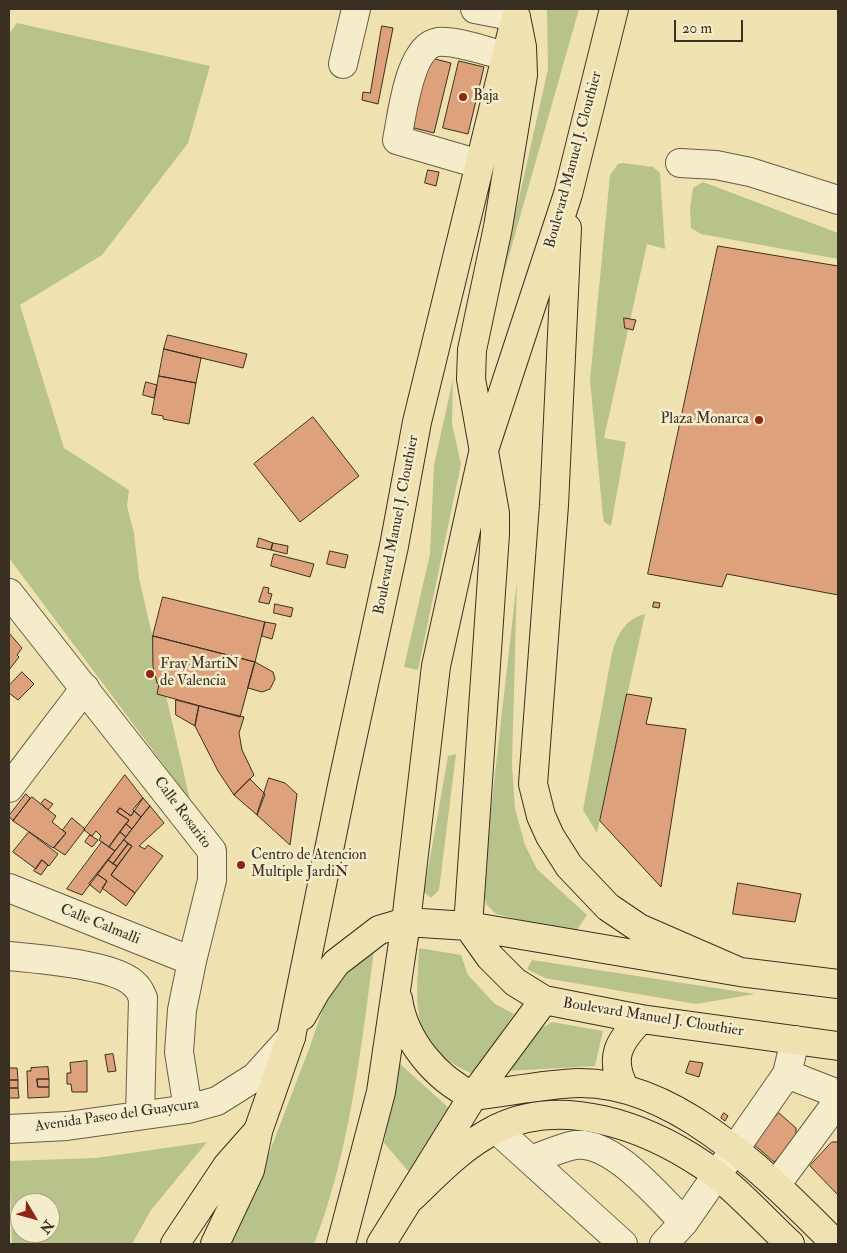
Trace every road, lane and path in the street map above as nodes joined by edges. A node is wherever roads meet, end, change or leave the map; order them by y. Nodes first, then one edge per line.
1 (356, 9) edge
2 (475, 9) edge
3 (614, 9) edge
4 (516, 13) edge
5 (506, 56) junction
6 (343, 64) dead end
7 (680, 163) dead end
8 (479, 164) junction
9 (568, 194) junction
10 (838, 200) edge
11 (483, 453) junction
12 (9, 593) edge
13 (84, 688) junction
14 (9, 788) edge
15 (9, 888) edge
16 (406, 922) junction
17 (468, 926) junction
18 (9, 956) edge
19 (192, 961) junction
20 (740, 972) junction
21 (838, 984) edge
22 (396, 989) junction
23 (544, 1000) junction
24 (641, 1019) junction
25 (290, 1037) junction
26 (795, 1040) junction
27 (838, 1046) edge
28 (787, 1074) junction
29 (625, 1089) junction
30 (838, 1094) edge
31 (473, 1096) junction
32 (838, 1101) edge
33 (188, 1109) junction
34 (140, 1115) junction
35 (9, 1129) edge
36 (496, 1129) junction
37 (258, 1131) junction
38 (734, 1150) junction
39 (531, 1160) junction
40 (718, 1176) junction
41 (776, 1185) junction
42 (410, 1198) junction
43 (684, 1222) junction
44 (175, 1244) edge
45 (215, 1244) edge
46 (341, 1244) edge
47 (381, 1244) edge
48 (623, 1244) edge
49 (664, 1244) edge
50 (790, 1244) edge
51 (836, 1244) edge

1 - 6 street
2 - 4 street
3 - 9 main road, Boulevard Manuel J. Clouthier
4 - 5 main road, Boulevard Manuel J. Clouthier
4 - 11 main road, Boulevard Manuel J. Clouthier
5 - 8 main road, Boulevard Manuel J. Clouthier
5 - 8 street
7 - 10 street
8 - 25 main road, Boulevard Manuel J. Clouthier
9 - 11 main road, Boulevard Manuel J. Clouthier
9 - 20 main road
11 - 16 main road, Boulevard Manuel J. Clouthier
11 - 17 main road, Boulevard Manuel J. Clouthier
12 - 13 street, Calle Rosarito
13 - 14 street
13 - 19 street, Calle Rosarito
15 - 19 street, Calle Calmalli
16 - 17 main road, Boulevard Manuel J. Clouthier
16 - 22 main road, Boulevard Manuel J. Clouthier
16 - 25 main road, Boulevard Manuel J. Clouthier
17 - 20 main road, Boulevard Manuel J. Clouthier
17 - 23 main road, Boulevard Manuel J. Clouthier
18 - 34 street
19 - 33 street, Calle Rosarito
20 - 21 main road, Boulevard Manuel J. Clouthier
22 - 31 main road
22 - 46 main road, Boulevard Manuel J. Clouthier
23 - 24 main road, Boulevard Manuel J. Clouthier
23 - 31 main road
24 - 26 main road, Boulevard Manuel J. Clouthier
24 - 29 main road
25 - 33 street, Avenida Paseo del Guaycura
25 - 37 main road, Boulevard Manuel J. Clouthier
26 - 27 main road, Boulevard Manuel J. Clouthier
26 - 28 street
28 - 30 street
28 - 38 street
29 - 31 main road
29 - 38 main road
31 - 42 main road
32 - 41 street
33 - 34 street, Avenida Paseo del Guaycura
34 - 35 street, Avenida Paseo del Guaycura
36 - 39 street
36 - 40 main road
36 - 42 main road
37 - 44 main road, Boulevard Manuel J. Clouthier
37 - 45 main road
38 - 40 street
38 - 41 main road
39 - 43 street
39 - 48 street
40 - 43 street
40 - 50 main road
41 - 51 main road
42 - 47 main road
43 - 49 street

